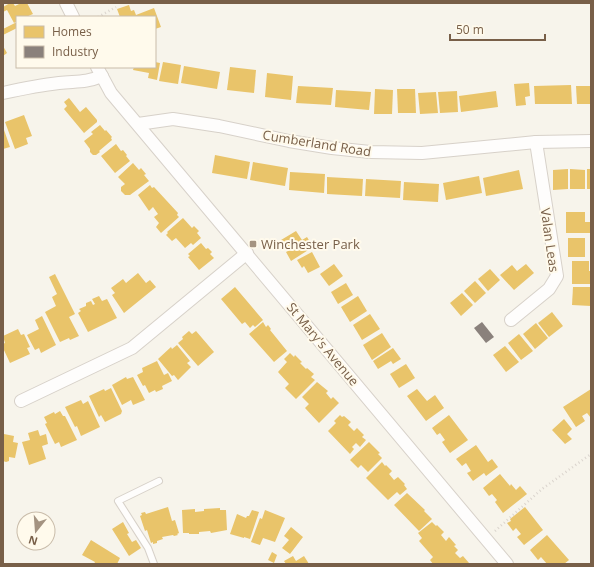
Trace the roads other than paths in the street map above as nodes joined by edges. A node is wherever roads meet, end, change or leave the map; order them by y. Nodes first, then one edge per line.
1 (66, 3) edge
2 (72, 16) edge
3 (100, 72) edge
4 (3, 93) edge
5 (138, 124) junction
6 (591, 141) edge
7 (536, 142) junction
8 (246, 253) junction
9 (511, 320) dead end
10 (21, 401) dead end
11 (159, 481) dead end
12 (154, 564) edge
13 (507, 564) edge

1 - 2 street
3 - 4 street
3 - 5 street
5 - 7 street, Cumberland Road
5 - 8 street, St Mary's Avenue
6 - 7 street, Cumberland Road
7 - 9 street, Valan Leas
8 - 10 street
8 - 13 street, St Mary's Avenue
11 - 12 lane

